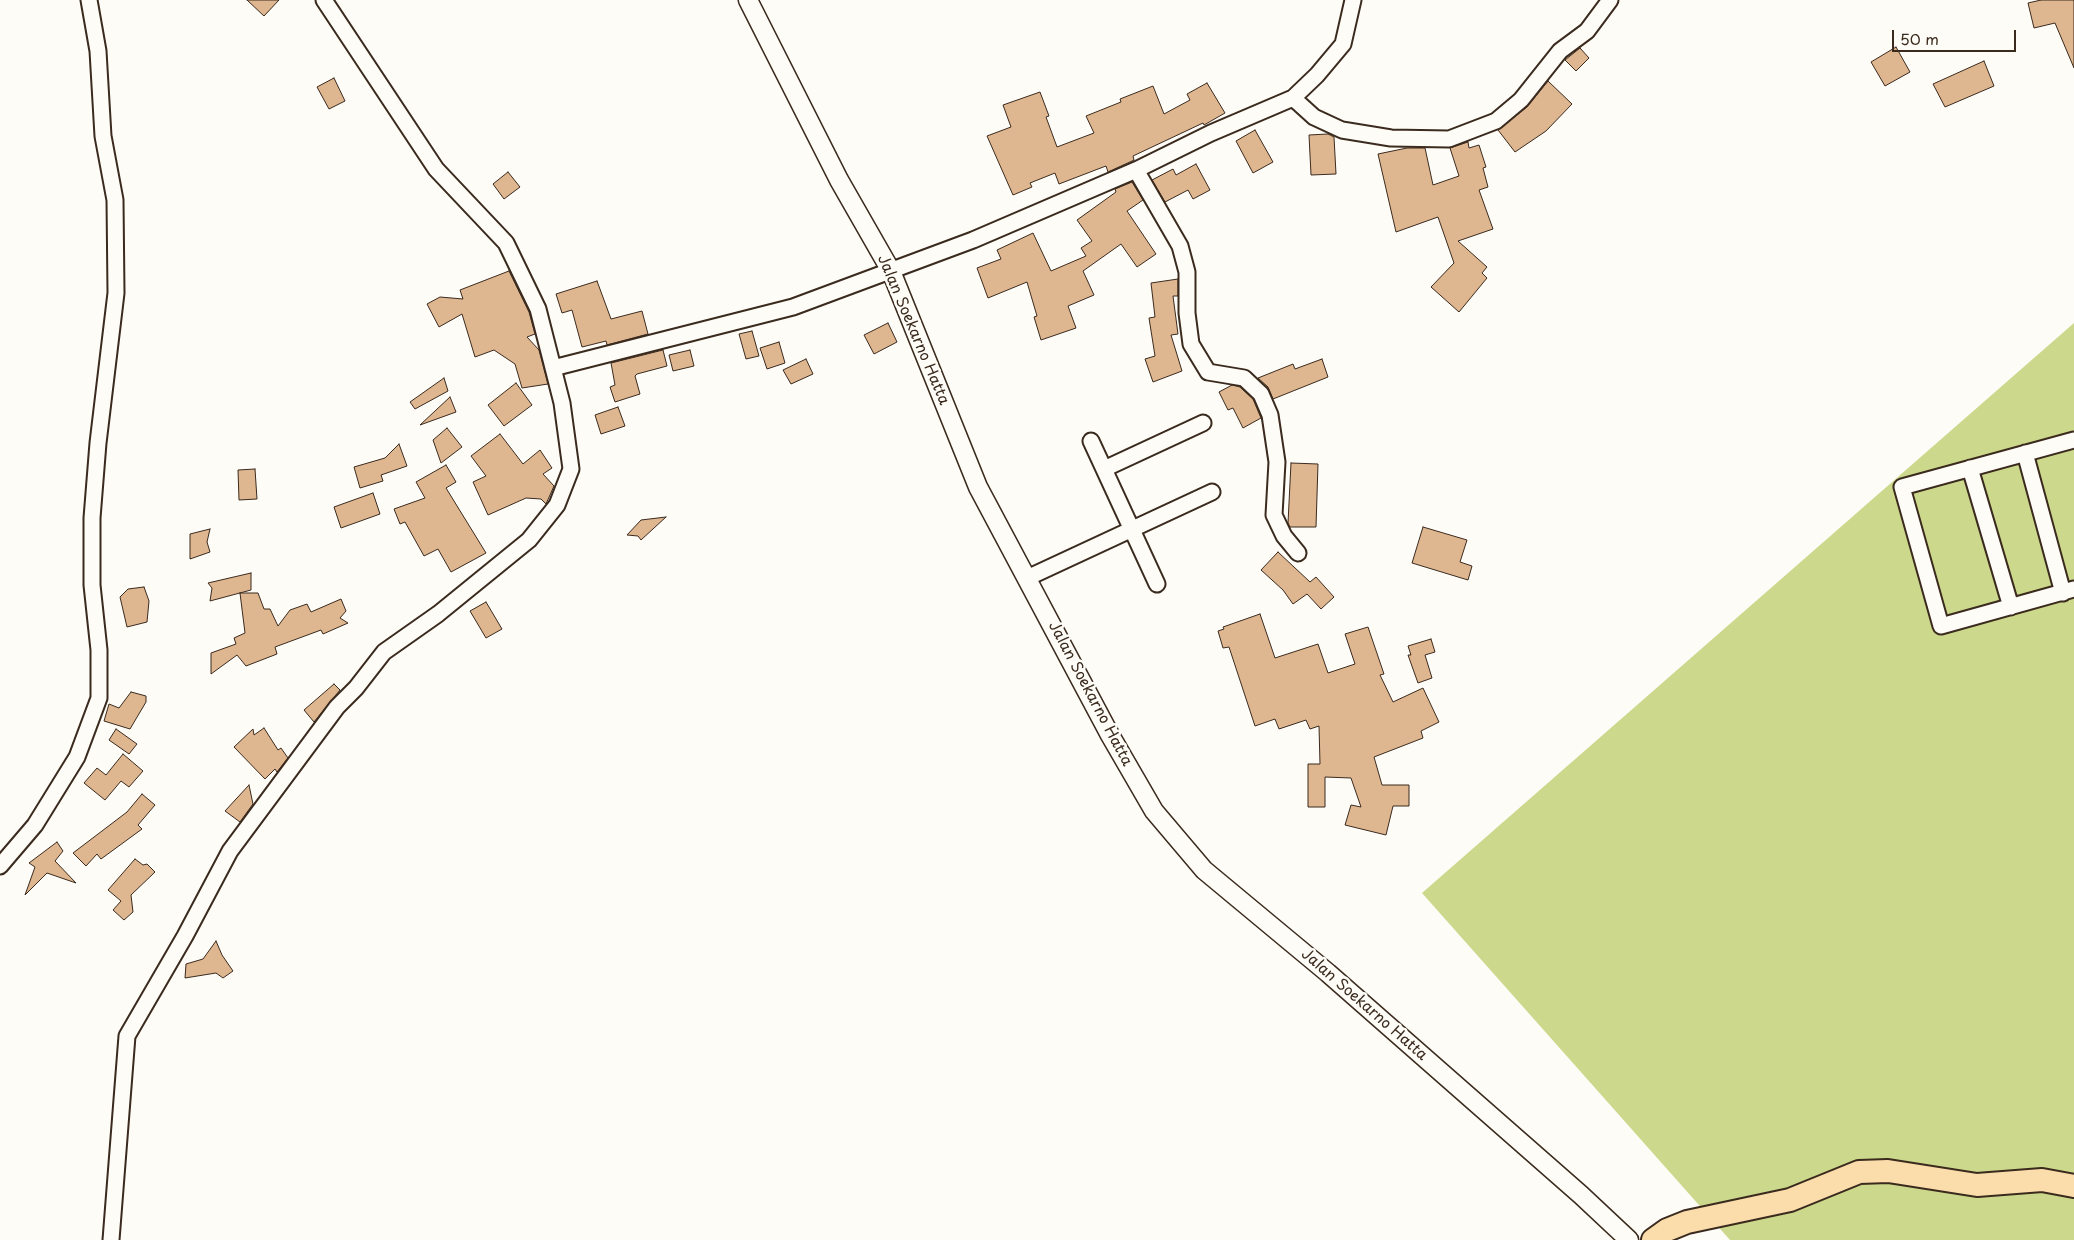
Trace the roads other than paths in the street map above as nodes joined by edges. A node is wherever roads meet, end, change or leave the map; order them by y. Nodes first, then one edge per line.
1 (89, 0) edge
2 (324, 0) edge
3 (748, 0) edge
4 (1353, 0) edge
5 (1610, 0) edge
6 (1293, 98) junction
7 (1136, 170) junction
8 (891, 271) junction
9 (554, 368) junction
10 (1203, 423) dead end
11 (2074, 440) edge
12 (1091, 441) dead end
13 (2025, 453) junction
14 (1970, 468) junction
15 (1104, 469) junction
16 (1212, 492) dead end
17 (1132, 530) junction
18 (1298, 553) dead end
19 (1027, 578) junction
20 (1157, 584) dead end
21 (2069, 591) edge
22 (2011, 607) junction
23 (0, 866) edge
24 (2074, 1186) edge
25 (111, 1240) edge
26 (1630, 1240) edge
27 (1653, 1240) edge

1 - 23 street
2 - 9 street
3 - 8 street, Jalan Soekarno Hatta
4 - 6 street
5 - 6 street
6 - 7 street
7 - 8 street
7 - 18 street
8 - 9 street
8 - 19 street, Jalan Soekarno Hatta
9 - 25 street
10 - 15 street
11 - 13 street
12 - 15 street
13 - 14 street
13 - 21 street
14 - 22 street
14 - 22 street
15 - 17 street
16 - 17 street
17 - 19 street
17 - 20 street
19 - 26 street, Jalan Soekarno Hatta
21 - 22 street
24 - 27 main road

